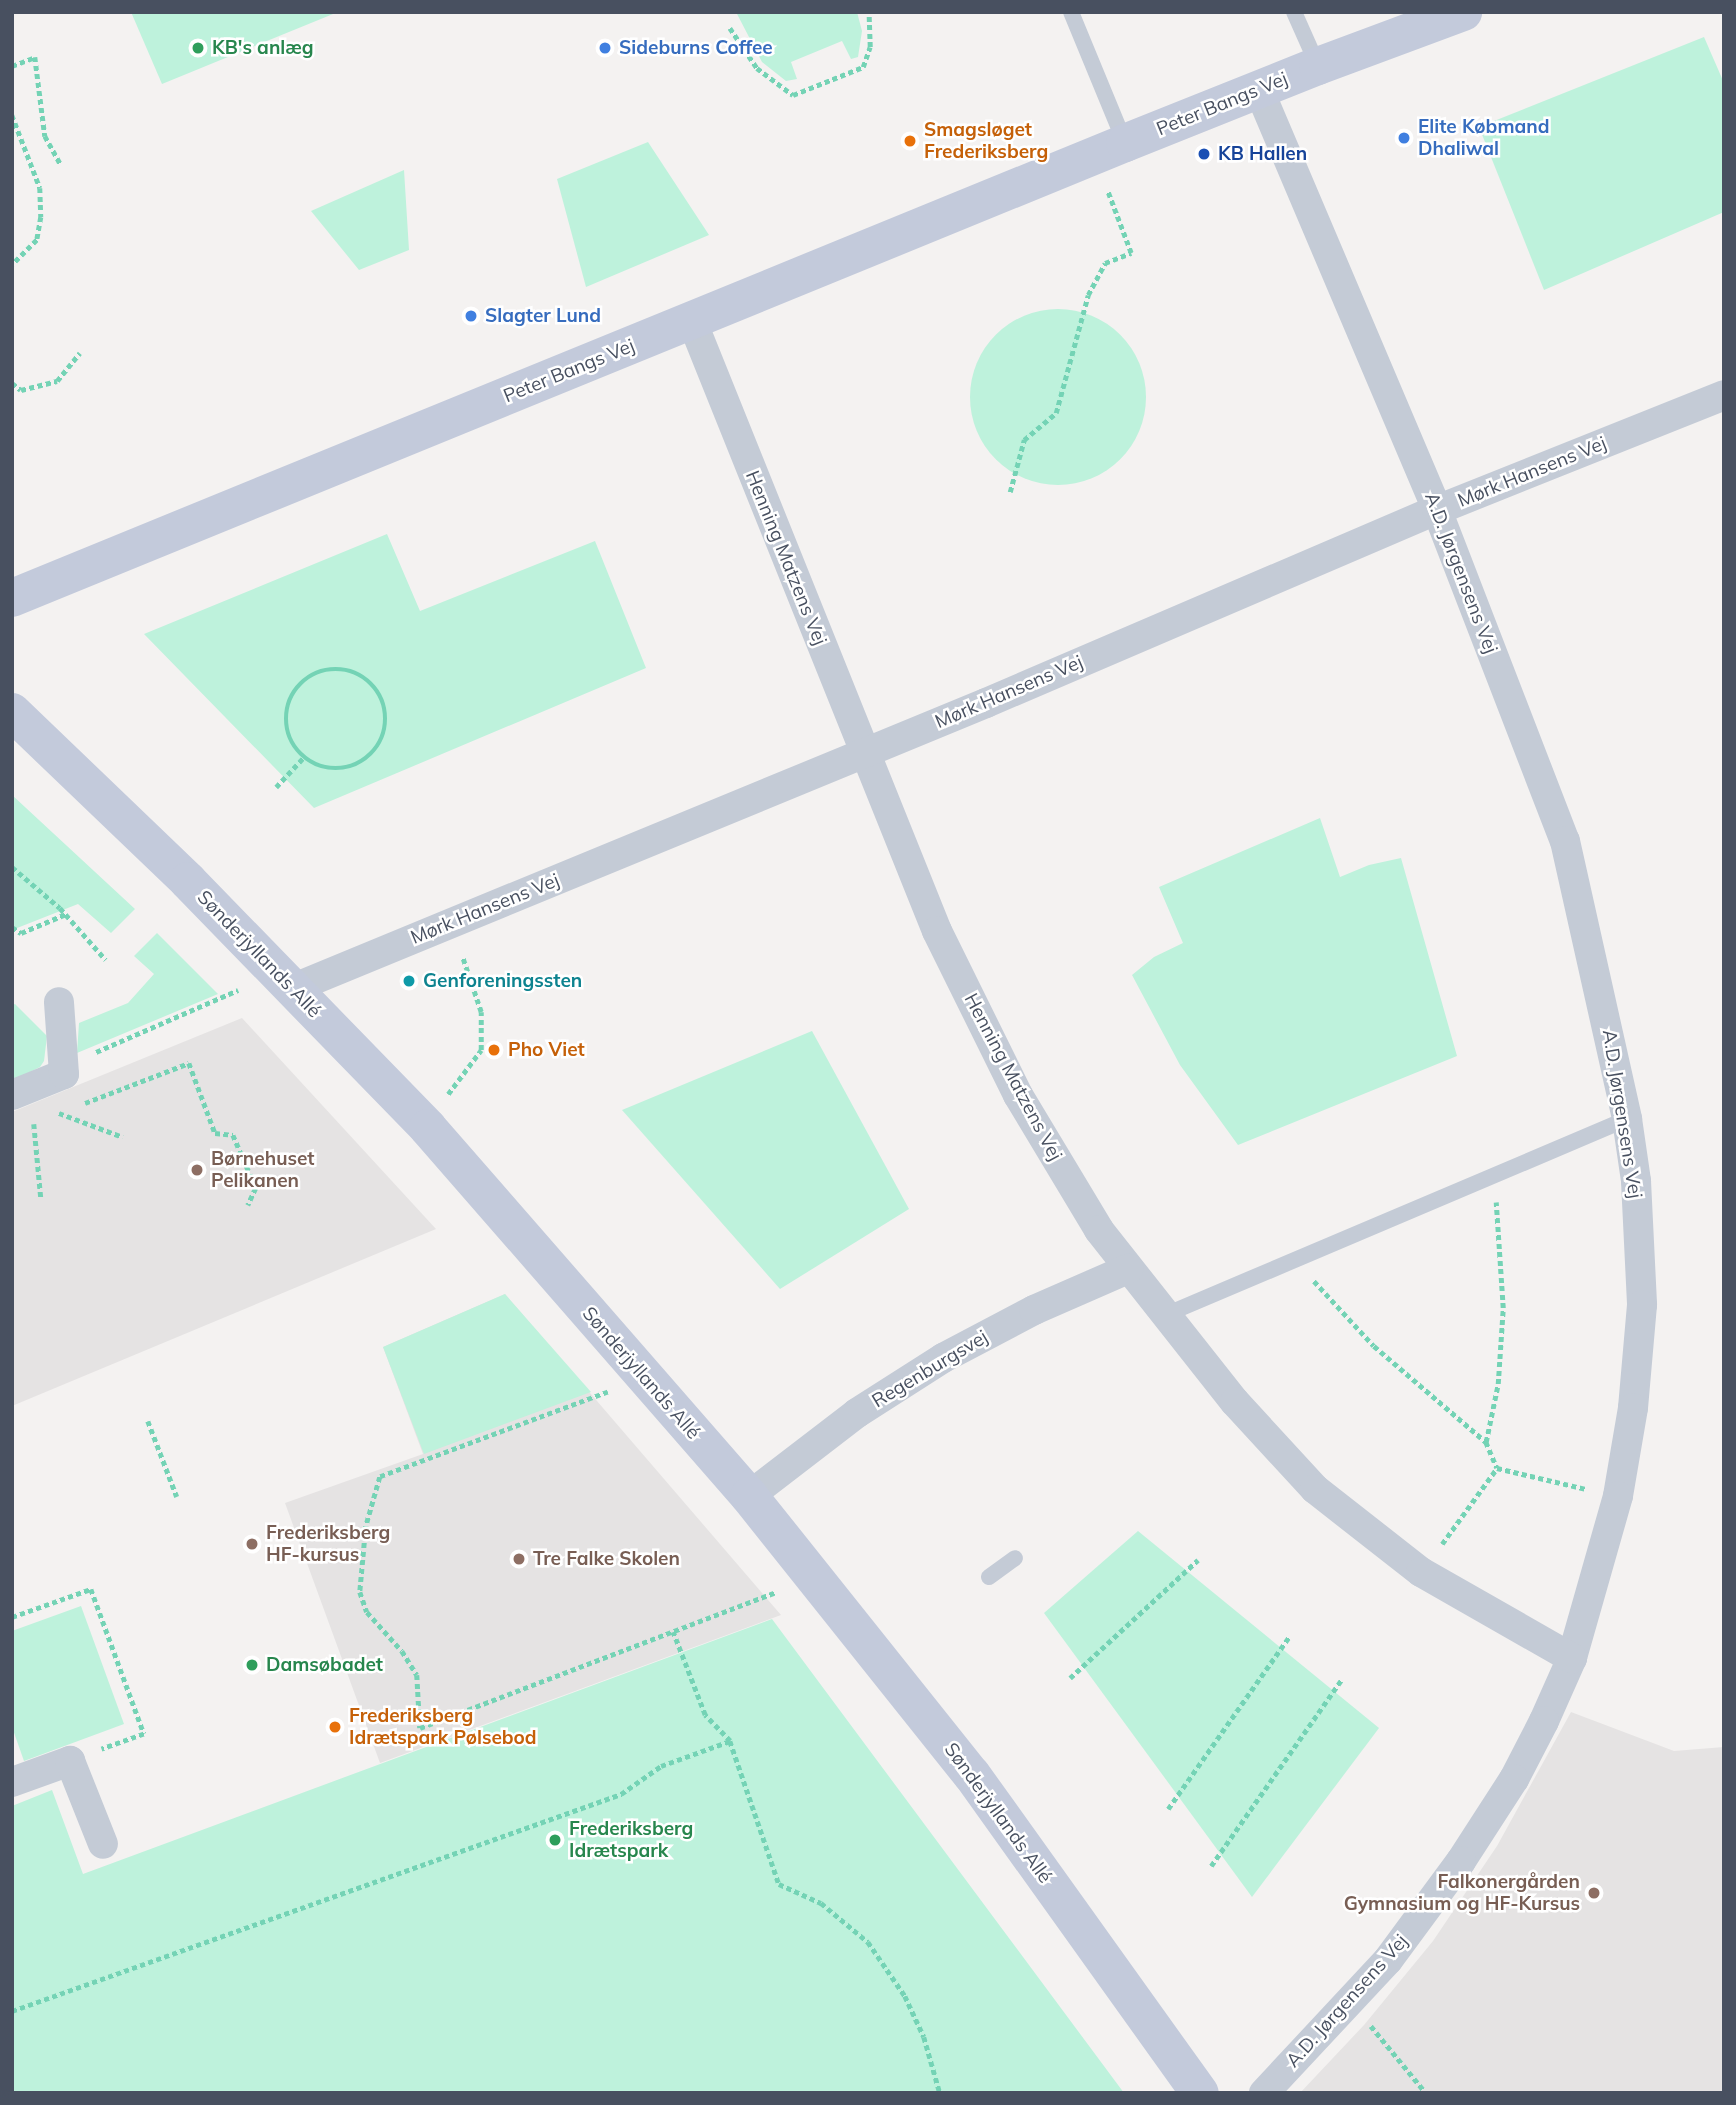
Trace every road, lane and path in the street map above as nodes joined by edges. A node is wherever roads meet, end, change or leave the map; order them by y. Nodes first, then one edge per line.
1 (869, 12) edge
2 (1071, 12) edge
3 (1294, 12) edge
4 (1464, 12) edge
5 (730, 28) dead end
6 (12, 66) edge
7 (1318, 66) junction
8 (1259, 90) junction
9 (12, 114) edge
10 (1110, 149) junction
11 (60, 163) dead end
12 (12, 265) edge
13 (692, 321) junction
14 (80, 353) dead end
15 (12, 383) edge
16 (1724, 395) edge
17 (1010, 492) dead end
18 (1437, 510) junction
19 (12, 598) edge
20 (12, 712) edge
21 (864, 753) junction
22 (303, 758) junction
23 (276, 787) dead end
24 (12, 867) edge
25 (66, 914) junction
26 (448, 925) junction
27 (12, 927) edge
28 (106, 960) dead end
29 (286, 980) junction
30 (59, 1002) dead end
31 (64, 1074) junction
32 (24, 1096) edge
33 (82, 1104) dead end
34 (70, 1108) dead end
35 (58, 1113) junction
36 (1627, 1119) junction
37 (424, 1125) junction
38 (123, 1137) dead end
39 (1491, 1177) junction
40 (41, 1198) dead end
41 (248, 1205) dead end
42 (1295, 1261) junction
43 (1128, 1269) junction
44 (1165, 1315) junction
45 (645, 1378) junction
46 (148, 1421) dead end
47 (1486, 1442) junction
48 (1497, 1468) junction
49 (749, 1496) junction
50 (1618, 1496) junction
51 (177, 1497) dead end
52 (1015, 1558) dead end
53 (1198, 1560) dead end
54 (1421, 1572) junction
55 (989, 1577) dead end
56 (817, 1578) junction
57 (12, 1617) edge
58 (673, 1632) junction
59 (1289, 1637) dead end
60 (1572, 1658) junction
61 (1070, 1678) dead end
62 (1342, 1679) dead end
63 (730, 1741) junction
64 (69, 1761) junction
65 (12, 1782) edge
66 (1168, 1809) dead end
67 (103, 1844) dead end
68 (1211, 1866) dead end
69 (1351, 2001) junction
70 (12, 2011) edge
71 (940, 2093) edge
72 (1200, 2093) edge
73 (1264, 2093) edge
74 (1426, 2093) edge

1 - 5 path
2 - 10 lane
3 - 7 lane
4 - 7 street, Peter Bangs Vej
6 - 11 path
7 - 8 street, Peter Bangs Vej
8 - 10 street, Peter Bangs Vej
8 - 18 street, A.D. Jørgensens Vej
9 - 12 path
10 - 13 street, Peter Bangs Vej
10 - 17 path
13 - 19 street, Peter Bangs Vej
13 - 21 street, Henning Matzens Vej
14 - 15 path
16 - 18 street, Mørk Hansens Vej
18 - 21 street, Mørk Hansens Vej
18 - 36 street, A.D. Jørgensens Vej
20 - 29 street, Sønderjyllands Allé
21 - 26 street, Mørk Hansens Vej
21 - 43 street, Henning Matzens Vej
22 - 22 path
22 - 23 path
24 - 25 path
25 - 27 path
25 - 28 path
26 - 29 street, Mørk Hansens Vej
26 - 37 path
29 - 31 path
29 - 37 street, Sønderjyllands Allé
30 - 31 street
31 - 32 street
32 - 35 path
32 - 40 path
33 - 41 path
34 - 35 path
35 - 38 path
36 - 39 lane
36 - 50 street, A.D. Jørgensens Vej
37 - 45 street, Sønderjyllands Allé
39 - 42 lane
39 - 47 path
42 - 44 lane
42 - 47 path
43 - 44 street, Henning Matzens Vej
43 - 49 street, Regenburgsvej
44 - 54 street, Henning Matzens Vej
45 - 49 street, Sønderjyllands Allé
45 - 58 path
46 - 51 path
47 - 48 path
48 - 50 path
48 - 54 path
49 - 56 street, Sønderjyllands Allé
50 - 60 street, A.D. Jørgensens Vej
52 - 55 lane
53 - 61 path
54 - 60 street, Henning Matzens Vej
56 - 58 path
56 - 72 street, Sønderjyllands Allé
57 - 64 path
58 - 63 path
59 - 66 path
60 - 69 street, A.D. Jørgensens Vej
62 - 68 path
63 - 70 path
63 - 71 path
64 - 65 street
64 - 67 street
69 - 73 street, A.D. Jørgensens Vej
69 - 74 path

